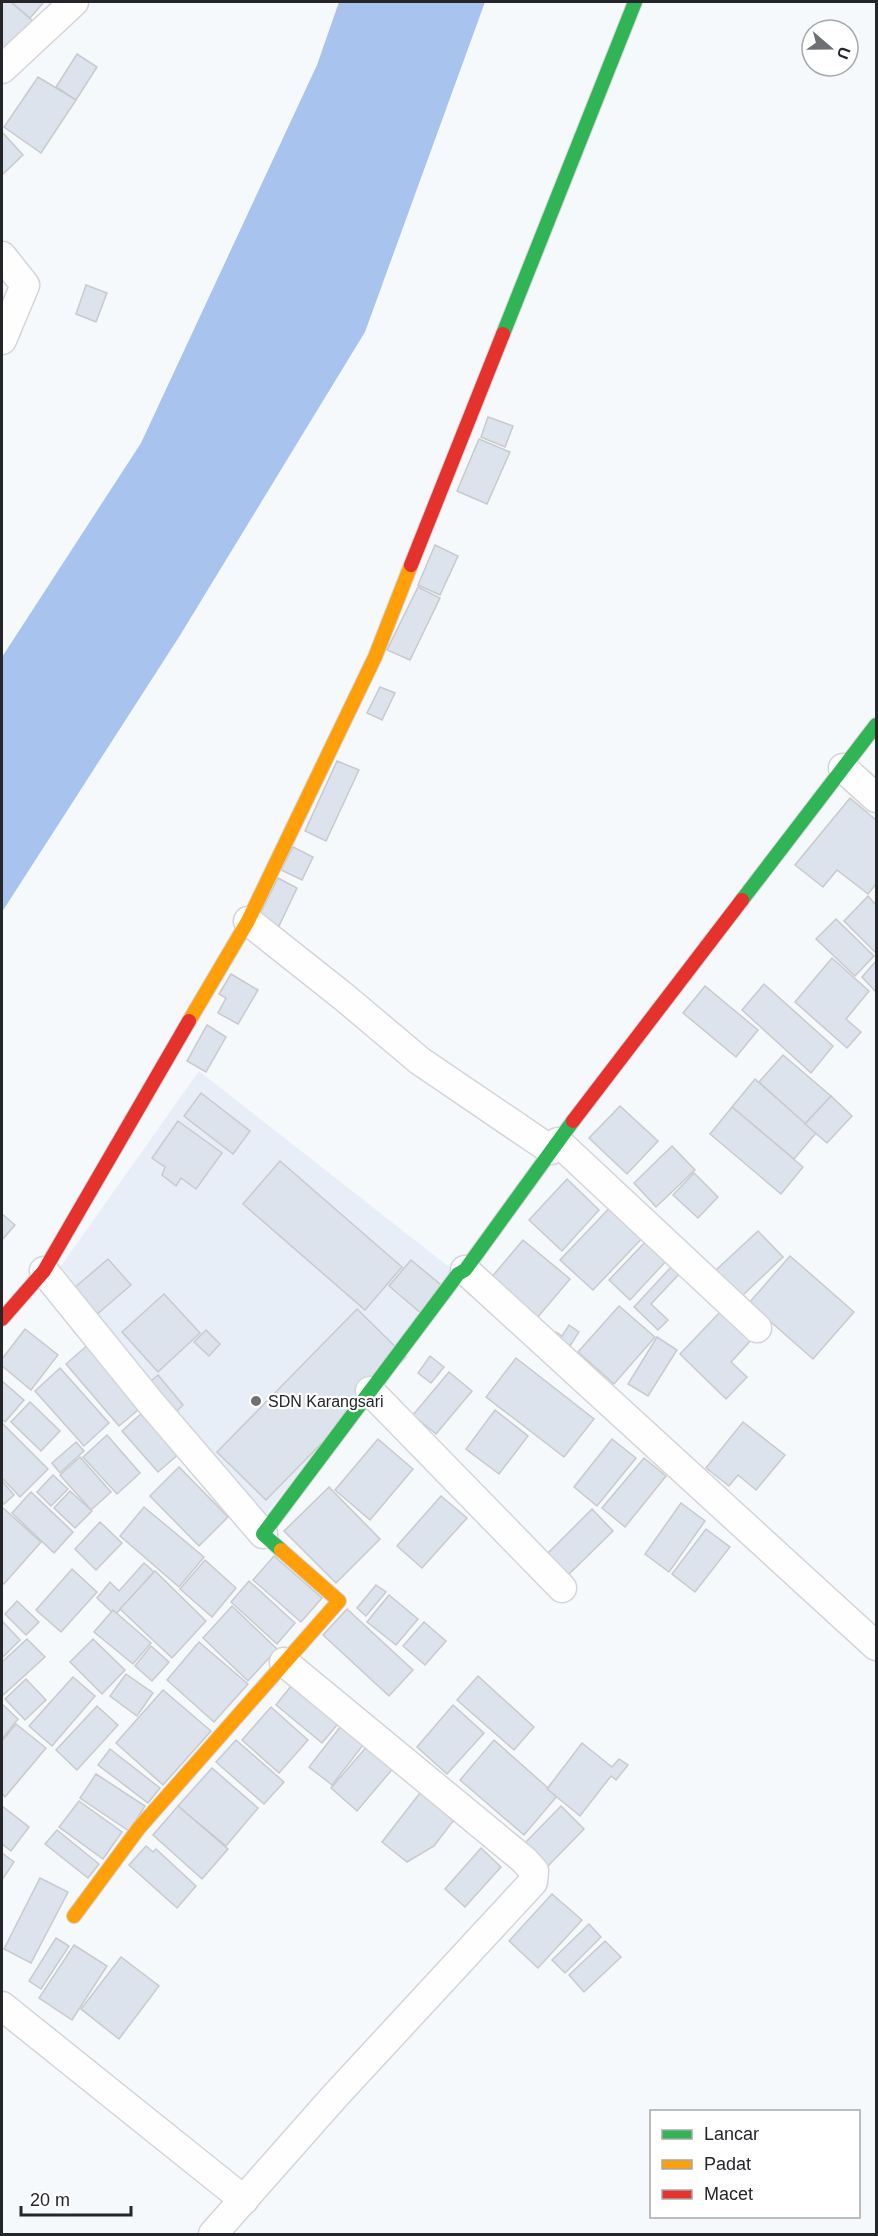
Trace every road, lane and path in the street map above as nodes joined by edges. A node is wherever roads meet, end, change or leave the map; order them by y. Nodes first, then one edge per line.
1 (74, 2) edge
2 (635, 2) edge
3 (2, 69) edge
4 (2, 256) edge
5 (2, 340) edge
6 (876, 725) edge
7 (843, 768) junction
8 (876, 798) edge
9 (248, 921) junction
10 (554, 1146) junction
11 (44, 1270) junction
12 (465, 1270) junction
13 (2, 1319) edge
14 (757, 1328) dead end
15 (370, 1391) junction
16 (263, 1534) junction
17 (562, 1588) dead end
18 (876, 1646) edge
19 (284, 1662) junction
20 (74, 1916) dead end
21 (2, 2006) edge
22 (244, 2200) junction
23 (213, 2235) edge

1 - 3 street
2 - 9 street
4 - 5 street
6 - 7 street
7 - 8 street
7 - 10 street
9 - 10 street
9 - 11 street
10 - 12 street
10 - 14 street
11 - 13 street
11 - 16 street
12 - 15 street
12 - 18 street
15 - 16 street
15 - 17 street
16 - 19 street
19 - 20 street
19 - 22 street
21 - 22 street
22 - 23 street

